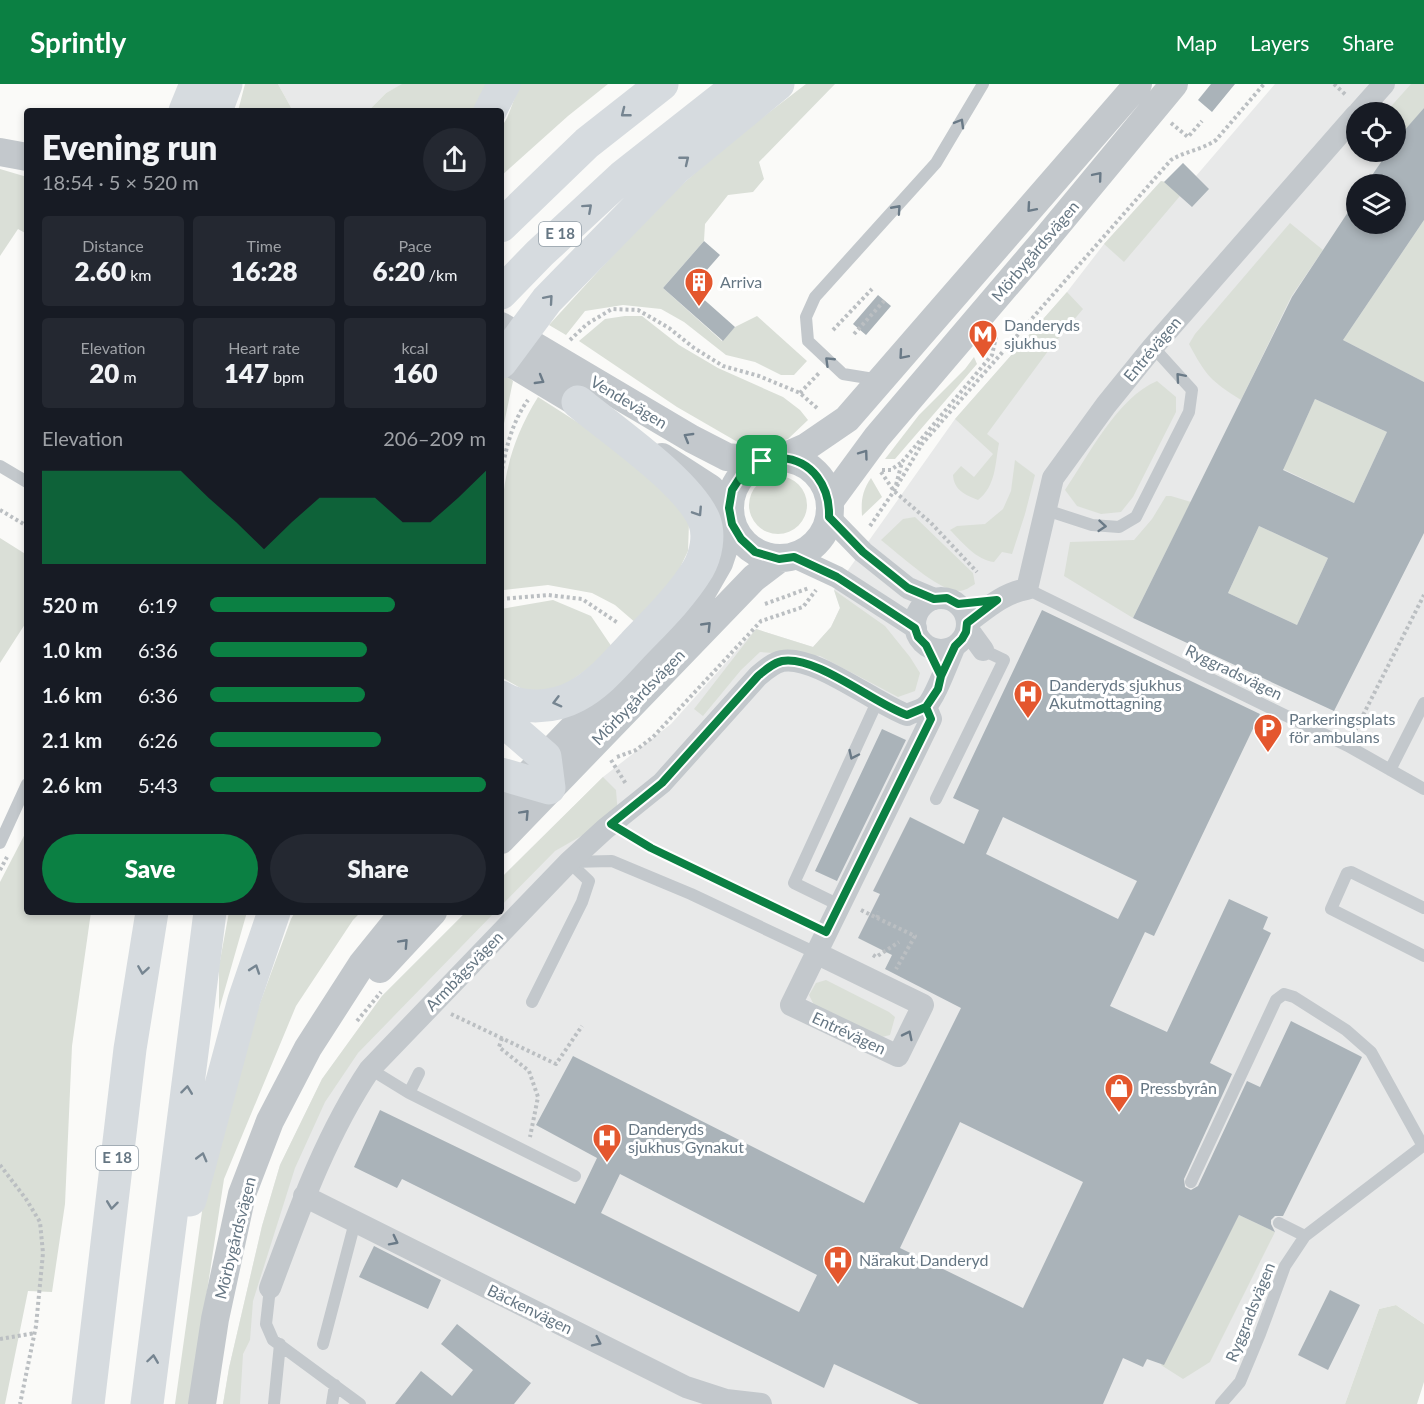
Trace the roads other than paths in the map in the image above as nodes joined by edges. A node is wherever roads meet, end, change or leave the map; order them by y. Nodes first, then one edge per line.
1 (196, 84) edge
2 (226, 84) edge
3 (504, 84) edge
4 (662, 84) edge
5 (740, 84) edge
6 (778, 84) edge
7 (983, 84) edge
8 (1138, 84) edge
9 (1174, 84) edge
10 (1384, 84) edge
11 (1368, 102) edge
12 (186, 108) edge
13 (217, 108) edge
14 (492, 108) edge
15 (1346, 127) edge
16 (0, 152) edge
17 (24, 156) edge
18 (504, 223) edge
19 (504, 289) edge
20 (504, 328) edge
21 (1153, 347) junction
22 (504, 358) edge
23 (504, 358) edge
24 (881, 381) junction
25 (583, 390) junction
26 (772, 459) junction
27 (0, 466) edge
28 (24, 480) edge
29 (829, 509) junction
30 (1046, 510) junction
31 (730, 516) junction
32 (786, 558) junction
33 (1027, 589) junction
34 (934, 599) junction
35 (961, 629) junction
36 (921, 636) junction
37 (983, 650) joint
38 (941, 676) junction
39 (504, 698) edge
40 (878, 702) junction
41 (1424, 703) edge
42 (926, 707) junction
43 (504, 727) edge
44 (1390, 770) junction
45 (524, 780) edge
46 (1424, 789) edge
47 (24, 791) edge
48 (936, 799) dead end
49 (504, 832) edge
50 (0, 843) edge
51 (569, 862) junction
52 (839, 904) junction
53 (1424, 908) edge
54 (152, 915) edge
55 (210, 915) edge
56 (273, 915) edge
57 (402, 915) edge
58 (430, 915) edge
59 (816, 953) junction
60 (1424, 956) edge
61 (532, 1002) dead end
62 (308, 1048) junction
63 (370, 1069) junction
64 (419, 1073) dead end
65 (409, 1093) junction
66 (1424, 1146) edge
67 (575, 1176) dead end
68 (1191, 1182) dead end
69 (304, 1196) junction
70 (355, 1222) junction
71 (1279, 1223) dead end
72 (1305, 1236) junction
73 (270, 1288) joint
74 (159, 1314) junction
75 (280, 1344) junction
76 (323, 1344) dead end
77 (335, 1385) junction
78 (88, 1404) edge
79 (147, 1404) edge
80 (202, 1404) edge
81 (274, 1404) edge
82 (332, 1404) edge
83 (360, 1404) edge
84 (761, 1404) edge
85 (1221, 1404) edge

1 - 12 highway
2 - 13 highway
3 - 14 highway
4 -> 18 highway, E 18
19 -> 5 highway, E 18
22 -> 6 highway
24 -> 7 lane
8 -> 24 street, Mörbygårdsvägen
29 -> 9 street, Mörbygårdsvägen
10 - 11 street, Entrévägen
15 - 21 street, Entrévägen
16 - 17 street
20 - 25 street, Vendevägen
21 - 30 street, Entrévägen
30 -> 21 lane
23 -> 25 street, Vendevägen
24 - 26 street, Mörbygårdsvägen
26 -> 25 street, Vendevägen
25 - 31 street, Vendevägen
25 -> 39 highway
26 - 29 street
26 - 31 street
27 - 28 lane
29 - 32 street
29 - 34 street
30 - 33 street, Entrévägen
31 - 32 street
31 - 45 street, Mörbygårdsvägen
32 - 36 street
45 -> 32 street, Mörbygårdsvägen
33 - 35 street
33 - 44 lane, Ryggradsvägen
34 - 35 street
34 - 36 street
35 - 36 street
35 - 37 street
35 - 38 street
36 - 38 street
37 - 48 lane
38 - 42 street
40 - 42 street, Armbågsvägen
40 - 51 street, Armbågsvägen
40 -> 52 lane
41 - 44 lane
42 - 52 street, Entrévägen
43 - 45 highway
44 - 46 lane, Ryggradsvägen
49 -> 45 street, Mörbygårdsvägen
47 - 50 lane
51 - 59 lane
51 - 61 lane
51 - 63 street, Armbågsvägen
52 - 59 street, Entrévägen
53 - 60 lane
54 -> 78 highway, E 18
74 -> 55 highway
74 -> 56 highway
57 - 62 street, Mörbygårdsvägen
62 -> 58 street, Mörbygårdsvägen
59 -> 59 street, Entrévägen
62 - 80 street, Mörbygårdsvägen
63 - 65 lane
63 - 69 street, Armbågsvägen
64 - 65 lane
65 - 67 lane
66 - 68 lane
66 - 72 lane, Ryggradsvägen
69 - 70 street, Bäckenvägen
69 - 73 street, Armbågsvägen
70 - 76 lane
70 -> 84 street, Bäckenvägen
71 - 72 lane
72 - 85 lane, Ryggradsvägen
73 - 75 lane
79 -> 74 highway
75 - 77 lane
75 - 81 lane
77 - 82 lane
77 - 83 lane

